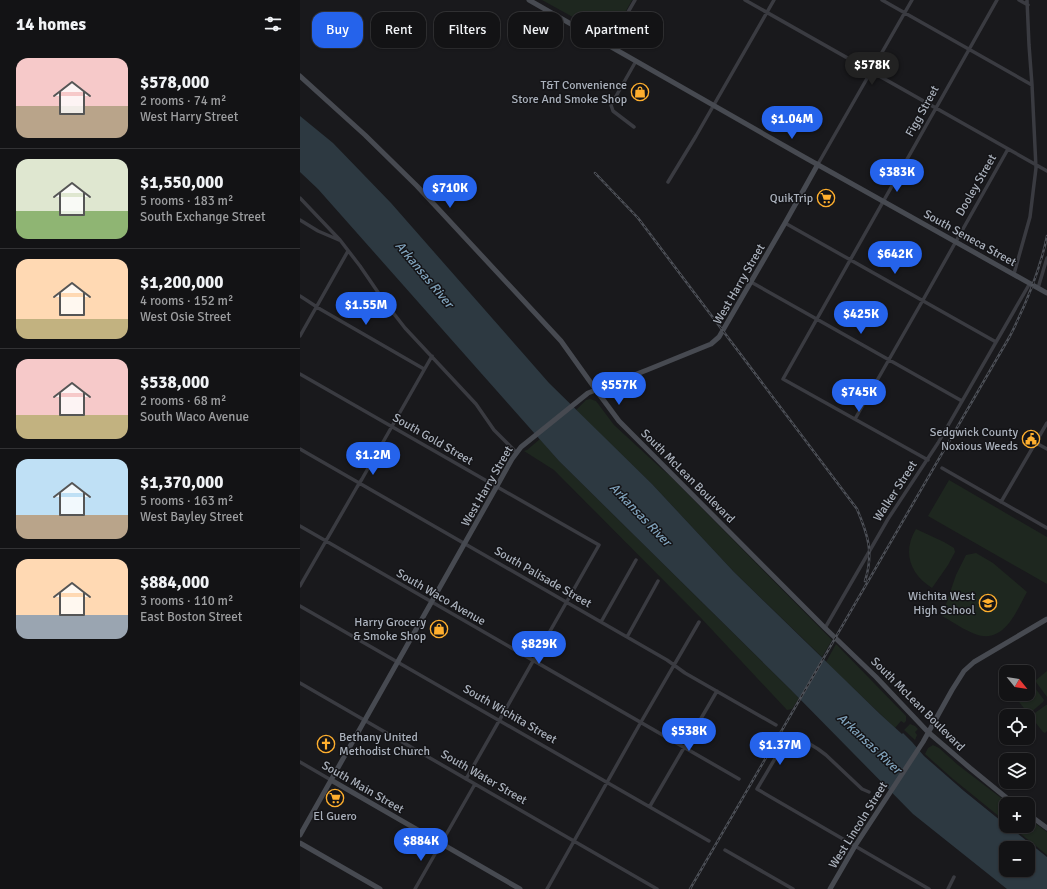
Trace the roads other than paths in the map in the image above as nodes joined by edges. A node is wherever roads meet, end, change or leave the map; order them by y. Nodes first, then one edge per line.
1 (529, 0) edge
2 (635, 0) edge
3 (745, 0) edge
4 (774, 0) edge
5 (882, 0) edge
6 (912, 0) edge
7 (997, 0) edge
8 (1019, 0) edge
9 (1027, 0) edge
10 (1028, 5) junction
11 (628, 12) edge
12 (767, 12) junction
13 (905, 13) junction
14 (571, 24) edge
15 (614, 48) edge
16 (969, 49) junction
17 (636, 60) junction
18 (871, 71) junction
19 (300, 76) edge
20 (1032, 85) junction
21 (714, 105) junction
22 (936, 108) junction
23 (634, 127) dead end
24 (1008, 149) junction
25 (818, 164) junction
26 (1036, 165) junction
27 (1047, 171) edge
28 (668, 182) dead end
29 (300, 198) edge
30 (884, 201) junction
31 (300, 220) edge
32 (785, 223) junction
33 (340, 240) junction
34 (956, 241) junction
35 (348, 251) junction
36 (1047, 258) edge
37 (850, 259) junction
38 (1014, 274) junction
39 (751, 282) junction
40 (1030, 283) junction
41 (1038, 288) junction
42 (1047, 293) edge
43 (300, 296) edge
44 (923, 300) junction
45 (316, 306) junction
46 (816, 319) junction
47 (300, 336) edge
48 (996, 342) junction
49 (432, 356) junction
50 (889, 360) junction
51 (424, 369) junction
52 (300, 374) edge
53 (596, 390) junction
54 (962, 401) junction
55 (855, 419) junction
56 (1047, 423) edge
57 (392, 427) junction
58 (1036, 443) junction
59 (300, 449) edge
60 (1047, 449) edge
61 (517, 453) junction
62 (928, 460) junction
63 (942, 468) dead end
64 (359, 484) junction
65 (497, 486) junction
66 (1001, 502) junction
67 (300, 526) edge
68 (1047, 528) edge
69 (325, 541) junction
70 (464, 544) junction
71 (636, 560) dead end
72 (658, 581) dead end
73 (300, 586) edge
74 (566, 602) junction
75 (431, 603) junction
76 (300, 606) edge
77 (1047, 619) edge
78 (601, 622) junction
79 (699, 622) dead end
80 (825, 628) junction
81 (627, 637) junction
82 (532, 661) junction
83 (398, 662) junction
84 (674, 665) junction
85 (300, 683) edge
86 (717, 691) junction
87 (499, 719) junction
88 (365, 720) junction
89 (641, 722) junction
90 (776, 725) dead end
91 (928, 732) junction
92 (684, 747) junction
93 (300, 762) edge
94 (466, 779) junction
95 (739, 779) dead end
96 (331, 780) junction
97 (607, 782) junction
98 (475, 784) junction
99 (869, 792) dead end
100 (1005, 797) edge
101 (650, 806) junction
102 (1035, 819) edge
103 (1047, 828) edge
104 (300, 835) edge
105 (709, 841) dead end
106 (574, 842) junction
107 (300, 843) edge
108 (441, 843) junction
109 (855, 846) junction
110 (725, 850) dead end
111 (954, 876) dead end
112 (380, 889) edge
113 (415, 889) edge
114 (520, 889) edge
115 (547, 889) edge
116 (657, 889) edge
117 (793, 889) edge
118 (830, 889) edge
119 (929, 889) edge
120 (948, 889) edge

1 - 14 street, South Seneca Street
2 - 11 street
3 - 12 street
4 - 12 street
5 - 13 street
6 - 13 street, West Harry Street
7 - 16 street, Figg Street
8 - 10 street
9 - 10 street
10 - 20 street
12 - 18 street
12 - 21 street
13 - 16 street
13 - 18 street, West Harry Street
15 - 17 street, South Seneca Street
16 - 20 street
16 - 22 street, Figg Street
17 - 21 street, South Seneca Street
17 - 23 street
18 - 22 street
18 - 25 street, West Harry Street
19 - 53 street, South McLean Boulevard
20 - 26 street
21 - 25 street, South Seneca Street
21 - 28 street
22 - 24 street
22 - 30 street, Figg Street
24 - 26 street
24 - 34 street, Dooley Street
25 - 30 street, South Seneca Street
25 - 32 street, West Harry Street
26 - 27 street
26 - 38 street
29 - 33 street
30 - 34 street, South Seneca Street
30 - 37 street, Figg Street
31 - 33 street
32 - 37 street
32 - 39 street, West Harry Street
33 - 35 street
34 - 38 street, South Seneca Street
34 - 44 street, Dooley Street
35 - 45 street
35 - 49 street
36 - 41 street
37 - 44 street
37 - 46 street, Figg Street
38 - 40 street, South Seneca Street
39 - 46 street
39 - 53 street, West Harry Street
40 - 41 street, South Seneca Street
40 - 48 street, Walker Street
41 - 42 street, South Seneca Street
43 - 45 street
44 - 48 street
44 - 50 street, Dooley Street
45 - 47 street
45 - 51 street
46 - 50 street
46 - 55 street, Figg Street
48 - 54 street, Walker Street
49 - 51 street
49 - 61 street
50 - 54 street
50 - 55 street, Dooley Street
51 - 57 street
52 - 57 street, South Gold Street
53 - 61 street, West Harry Street
53 - 80 street, South McLean Boulevard
54 - 62 street, Walker Street
55 - 62 street
56 - 58 street
57 - 64 street
57 - 65 street, South Gold Street
58 - 60 street
58 - 66 street
59 - 64 street, South Palisade Street
61 - 65 street, West Harry Street
62 - 80 street, Walker Street
63 - 66 street
64 - 69 street
64 - 70 street, South Palisade Street
65 - 70 street, West Harry Street
65 - 74 street, South Gold Street
66 - 68 street
67 - 69 street, South Waco Avenue
69 - 73 street
69 - 75 street, South Waco Avenue
70 - 74 street, South Palisade Street
70 - 75 street, West Harry Street
71 - 78 street
72 - 81 street
74 - 78 street, South Palisade Street
74 - 82 street
75 - 82 street, South Waco Avenue
75 - 83 street, West Harry Street
76 - 83 street, South Wichita Street
77 - 91 street, West Lincoln Street
78 - 81 street, South Palisade Street
79 - 84 street
80 - 91 street, South McLean Boulevard
81 - 84 street, South Palisade Street
82 - 87 street
82 - 89 street, South Waco Avenue
83 - 87 street, South Wichita Street
83 - 88 street, West Harry Street
84 - 86 street, South Palisade Street
84 - 89 street
85 - 88 street, South Water Street
86 - 90 street, South Palisade Street
86 - 92 street
87 - 94 street
87 - 97 street, South Wichita Street
88 - 94 street, South Water Street
88 - 96 street, West Harry Street
89 - 92 street, South Waco Avenue
89 - 97 street
91 - 100 street, South McLean Boulevard
91 - 109 street, West Lincoln Street
92 - 95 street, South Waco Avenue
92 - 101 street
93 - 96 street, South Main Street
94 - 98 street, South Water Street
96 - 104 street, West Harry Street
96 - 108 street, South Main Street
97 - 101 street, South Wichita Street
97 - 106 street
98 - 106 street, South Water Street
98 - 108 street
99 - 109 street
101 - 105 street, South Wichita Street
102 - 103 street
106 - 115 street
106 - 116 street, South Water Street
107 - 112 street
108 - 113 street
108 - 114 street, South Main Street
109 - 118 street, West Lincoln Street
109 - 119 street
110 - 117 street
111 - 120 street

